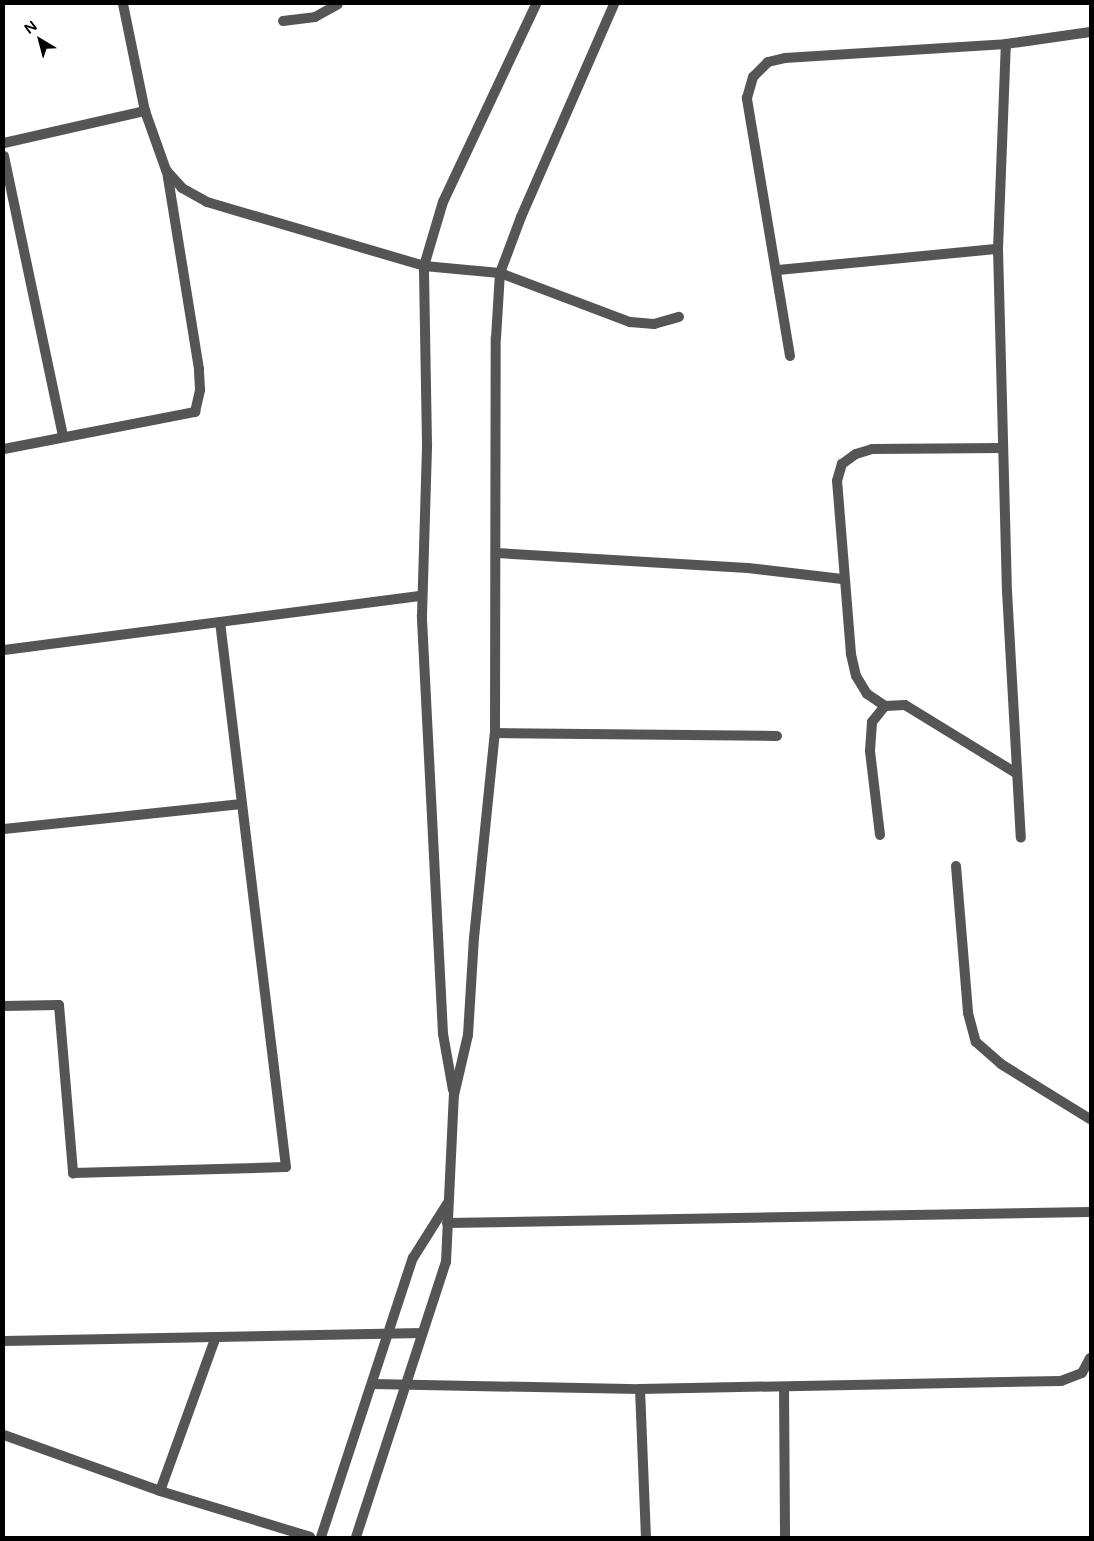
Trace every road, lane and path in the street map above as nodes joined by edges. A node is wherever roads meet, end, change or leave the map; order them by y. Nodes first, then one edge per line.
1 (123, 4) edge
2 (338, 4) edge
3 (536, 4) edge
4 (614, 4) edge
5 (283, 21) dead end
6 (1090, 32) edge
7 (1006, 44) junction
8 (145, 111) junction
9 (4, 143) edge
10 (4, 156) edge
11 (166, 170) junction
12 (998, 248) junction
13 (424, 266) junction
14 (778, 270) junction
15 (500, 273) junction
16 (679, 318) dead end
17 (790, 356) dead end
18 (63, 437) junction
19 (1003, 448) junction
20 (4, 449) edge
21 (496, 554) junction
22 (842, 580) junction
23 (422, 596) junction
24 (220, 622) junction
25 (4, 650) edge
26 (885, 706) junction
27 (495, 733) junction
28 (777, 736) dead end
29 (1016, 773) junction
30 (242, 804) junction
31 (4, 829) edge
32 (880, 835) dead end
33 (1021, 838) dead end
34 (956, 866) dead end
35 (4, 1006) edge
36 (454, 1095) junction
37 (1090, 1119) edge
38 (448, 1203) junction
39 (1090, 1212) edge
40 (447, 1223) junction
41 (389, 1332) junction
42 (422, 1333) junction
43 (215, 1339) junction
44 (4, 1341) edge
45 (1090, 1358) edge
46 (372, 1384) junction
47 (404, 1387) junction
48 (784, 1388) junction
49 (640, 1389) junction
50 (4, 1435) edge
51 (160, 1491) junction
52 (310, 1537) edge
53 (321, 1537) edge
54 (356, 1537) edge
55 (646, 1537) edge
56 (785, 1537) edge

1 - 8 street
2 - 5 street
3 - 13 street
4 - 15 street
6 - 7 street
7 - 12 street
7 - 14 street
8 - 9 street
8 - 11 street
10 - 18 street
11 - 13 street
11 - 18 street
12 - 14 street
12 - 19 street
13 - 15 street
13 - 23 street
14 - 17 street
15 - 16 street
15 - 21 street
18 - 20 street
19 - 22 street
19 - 29 street
21 - 22 street
21 - 27 street
22 - 26 street
23 - 24 street
23 - 36 street
24 - 25 street
24 - 30 street
26 - 29 street
26 - 32 street
27 - 28 street
27 - 36 street
29 - 33 street
30 - 31 street
30 - 35 street
34 - 37 street
36 - 38 street
38 - 40 street
38 - 41 street
39 - 40 street
40 - 42 street
41 - 42 street
41 - 43 street
41 - 46 street
42 - 47 street
43 - 44 street
43 - 51 street
45 - 48 street
46 - 47 street
46 - 53 street
47 - 49 street
47 - 54 street
48 - 49 street
48 - 56 street
49 - 55 street
50 - 51 street
51 - 52 street

